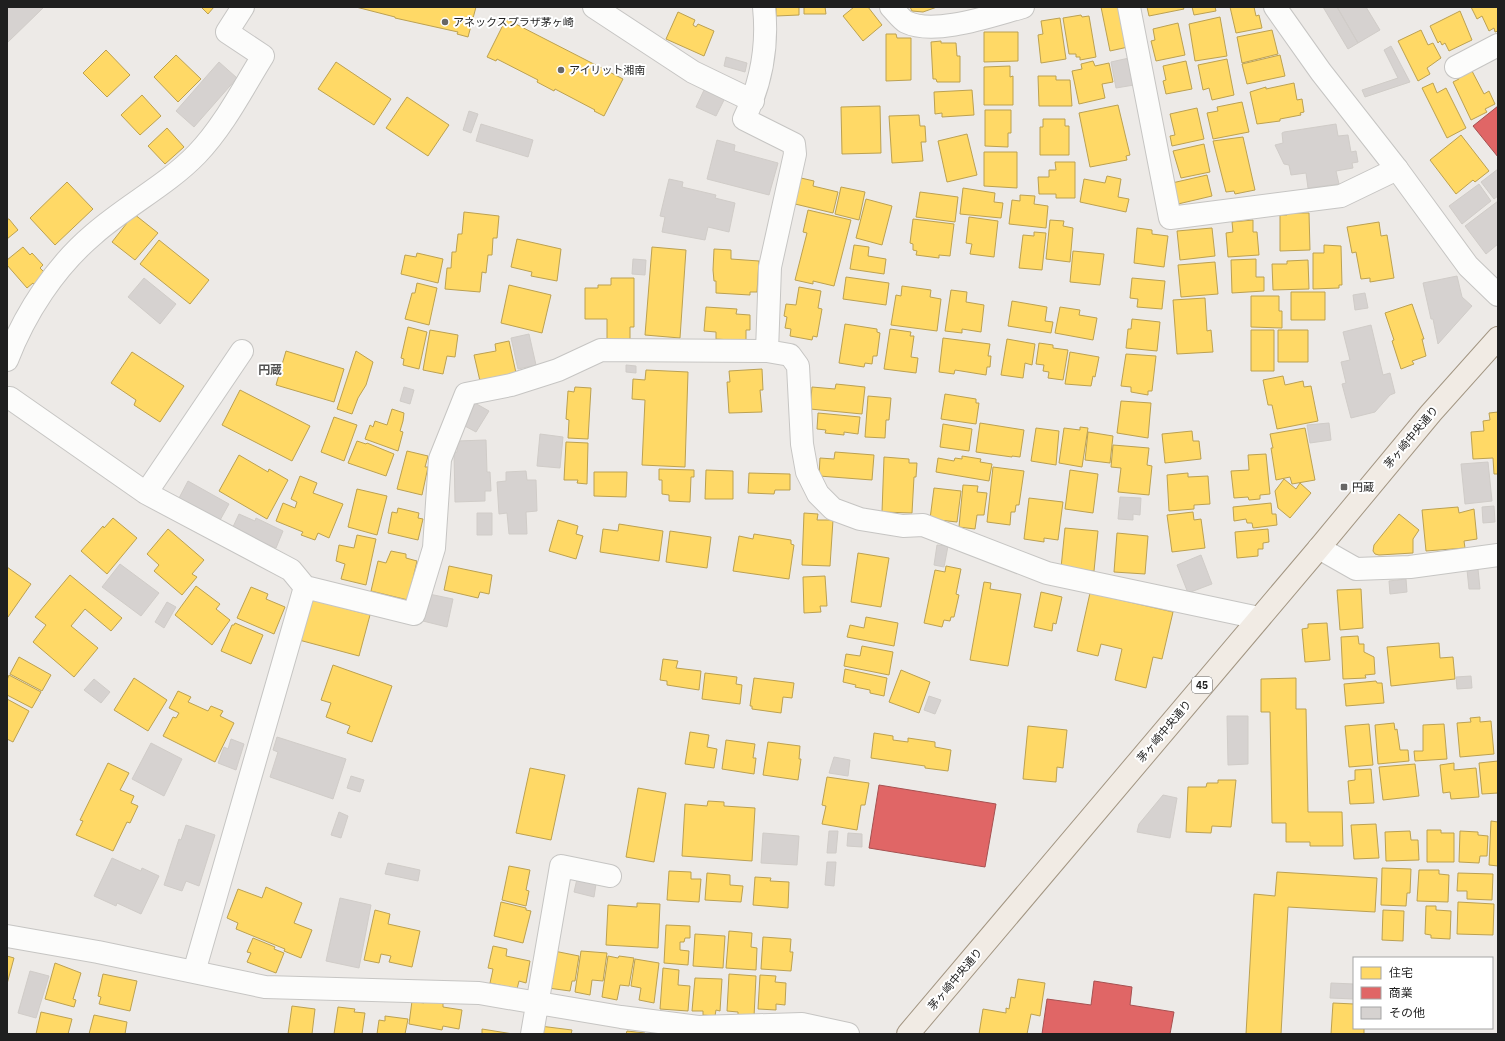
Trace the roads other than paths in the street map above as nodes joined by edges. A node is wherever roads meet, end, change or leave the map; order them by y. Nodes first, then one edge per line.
1 (243, 7) edge
2 (594, 7) edge
3 (764, 7) edge
4 (891, 7) edge
5 (1023, 7) edge
6 (1129, 7) edge
7 (1275, 7) edge
8 (1498, 46) edge
9 (1456, 67) dead end
10 (753, 101) junction
11 (1397, 169) junction
12 (1498, 295) edge
13 (1498, 338) edge
14 (242, 351) dead end
15 (766, 351) junction
16 (7, 360) edge
17 (7, 398) edge
18 (146, 493) junction
19 (1319, 548) junction
20 (1498, 555) edge
21 (305, 587) junction
22 (1259, 618) junction
23 (610, 876) dead end
24 (7, 936) edge
25 (194, 972) junction
26 (536, 1004) junction
27 (532, 1034) edge
28 (848, 1034) edge
29 (908, 1034) edge

1 - 16 street
2 - 10 street
3 - 10 street
4 - 5 street
6 - 11 street
7 - 11 street
8 - 9 street
10 - 15 street
11 - 12 street
13 - 19 main road, 茅ヶ崎中央通り / 45
14 - 18 street
15 - 21 street
15 - 22 street
17 - 18 street
18 - 21 street
19 - 20 street
19 - 22 main road, 茅ヶ崎中央通り / 45
21 - 25 street
22 - 29 main road, 茅ヶ崎中央通り / 45
23 - 26 street
24 - 25 street
25 - 26 street
26 - 27 street
26 - 28 street

